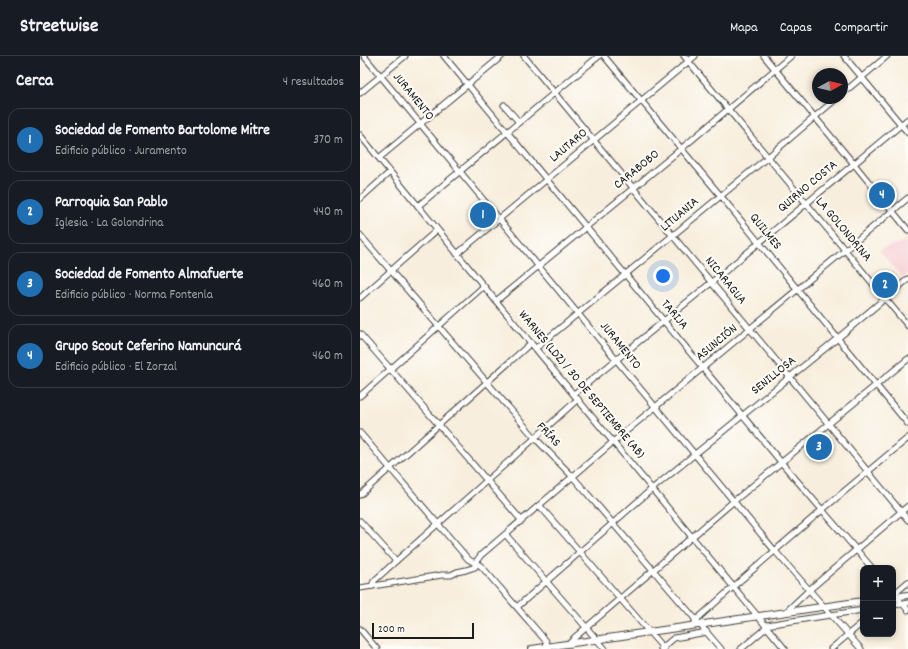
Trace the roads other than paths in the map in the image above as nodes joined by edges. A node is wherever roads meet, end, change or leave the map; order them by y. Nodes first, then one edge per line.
1 (364, 56) edge
2 (406, 56) edge
3 (444, 56) edge
4 (502, 56) edge
5 (524, 56) edge
6 (599, 56) edge
7 (604, 56) edge
8 (684, 56) edge
9 (695, 56) edge
10 (764, 56) edge
11 (791, 56) edge
12 (844, 56) edge
13 (887, 56) edge
14 (688, 62) junction
15 (775, 69) junction
16 (381, 76) junction
17 (862, 77) junction
18 (467, 84) junction
19 (848, 89) edge
20 (555, 92) junction
21 (360, 93) edge
22 (642, 100) junction
23 (830, 104) edge
24 (504, 105) dead end
25 (728, 109) junction
26 (814, 117) junction
27 (908, 119) edge
28 (519, 122) junction
29 (420, 124) junction
30 (901, 124) junction
31 (507, 132) junction
32 (908, 133) edge
33 (360, 135) edge
34 (594, 140) junction
35 (681, 148) junction
36 (768, 157) junction
37 (379, 158) junction
38 (854, 164) junction
39 (460, 171) junction
40 (390, 172) junction
41 (547, 179) junction
42 (633, 187) junction
43 (720, 195) junction
44 (908, 198) edge
45 (360, 199) edge
46 (806, 204) junction
47 (418, 206) junction
48 (892, 211) junction
49 (499, 218) junction
50 (586, 226) junction
51 (437, 230) junction
52 (908, 230) edge
53 (360, 235) edge
54 (673, 235) junction
55 (759, 243) junction
56 (845, 251) junction
57 (457, 254) junction
58 (538, 265) junction
59 (390, 270) junction
60 (625, 274) junction
61 (908, 279) edge
62 (712, 282) junction
63 (484, 286) junction
64 (798, 290) junction
65 (360, 298) edge
66 (885, 298) junction
67 (496, 301) junction
68 (578, 313) junction
69 (664, 320) junction
70 (439, 326) junction
71 (908, 326) edge
72 (750, 329) junction
73 (360, 334) edge
74 (838, 338) junction
75 (531, 343) junction
76 (536, 348) junction
77 (908, 359) edge
78 (617, 360) junction
79 (704, 368) junction
80 (390, 369) junction
81 (790, 377) junction
82 (487, 382) junction
83 (876, 385) junction
84 (574, 394) junction
85 (360, 396) edge
86 (578, 399) junction
87 (656, 407) junction
88 (743, 415) junction
89 (828, 424) junction
90 (908, 424) edge
91 (439, 425) junction
92 (360, 433) edge
93 (535, 438) junction
94 (908, 438) edge
95 (614, 442) junction
96 (695, 454) junction
97 (781, 462) junction
98 (390, 468) junction
99 (868, 471) junction
100 (573, 477) junction
101 (487, 481) junction
102 (652, 489) junction
103 (360, 495) edge
104 (734, 501) junction
105 (540, 506) junction
106 (908, 506) edge
107 (822, 510) junction
108 (901, 512) junction
109 (908, 520) edge
110 (360, 521) edge
111 (522, 521) junction
112 (613, 523) junction
113 (438, 524) junction
114 (506, 535) junction
115 (692, 537) junction
116 (856, 550) junction
117 (775, 551) junction
118 (580, 552) junction
119 (396, 561) junction
120 (475, 563) junction
121 (869, 565) edge
122 (653, 569) junction
123 (546, 581) junction
124 (908, 582) edge
125 (372, 586) junction
126 (733, 586) junction
127 (360, 588) edge
128 (809, 590) junction
129 (896, 593) edge
130 (896, 595) edge
131 (908, 595) edge
132 (896, 597) edge
133 (620, 598) junction
134 (860, 601) edge
135 (905, 604) edge
136 (517, 607) junction
137 (824, 607) junction
138 (860, 610) edge
139 (908, 610) edge
140 (786, 612) junction
141 (831, 614) junction
142 (758, 616) junction
143 (697, 623) junction
144 (860, 624) edge
145 (766, 626) junction
146 (586, 627) junction
147 (360, 629) edge
148 (649, 632) junction
149 (707, 632) junction
150 (848, 634) junction
151 (597, 640) junction
152 (570, 644) junction
153 (548, 648) edge
154 (377, 649) edge
155 (532, 649) edge
156 (605, 649) edge
157 (662, 649) edge
158 (721, 649) edge
159 (741, 649) edge
160 (785, 649) edge
161 (831, 649) edge
162 (861, 649) edge

1 - 16 street, JURAMENTO
2 - 16 street
3 - 18 street, TARIJA
4 - 18 street
5 - 20 street, NICARAGUA
6 - 20 street
7 - 22 street, QUILMES
8 - 14 street, LA GOLONDRINA
9 - 14 street, LAUTARO
10 - 15 street
11 - 15 street, CARABOBO
12 - 17 street
13 - 17 street
14 - 22 street, LAUTARO
14 - 25 street, LA GOLONDRINA
15 - 25 street, CARABOBO
15 - 26 street
16 - 21 street
16 - 29 street, JURAMENTO
17 - 19 street
17 - 30 street
18 - 29 street
18 - 31 street, TARIJA
20 - 28 street
20 - 34 street, NICARAGUA
22 - 34 street, LAUTARO
22 - 35 street, QUILMES
23 - 26 street, LITUANIA
24 - 28 street
25 - 35 street, CARABOBO
25 - 36 street, LA GOLONDRINA
26 - 36 street, LITUANIA
26 - 38 street
27 - 30 street, QUIRNO COSTA
28 - 31 street
29 - 37 street
29 - 39 street, JURAMENTO
30 - 32 street
30 - 38 street, QUIRNO COSTA
31 - 39 street
31 - 41 street, TARIJA
33 - 37 street, WARNES (LDZ) / 30 DE SEPTIEMBRE (AB)
34 - 41 street, LAUTARO
34 - 42 street, NICARAGUA
35 - 42 street, CARABOBO
35 - 43 street, QUILMES
36 - 43 street, LITUANIA
36 - 46 street, LA GOLONDRINA
37 - 40 street, WARNES (LDZ) / 30 DE SEPTIEMBRE (AB)
38 - 46 street, QUIRNO COSTA
38 - 48 street
39 - 47 street
39 - 49 street, JURAMENTO
40 - 45 street
40 - 47 street, WARNES (LDZ) / 30 DE SEPTIEMBRE (AB)
41 - 49 street, LAUTARO
41 - 50 street, TARIJA
42 - 50 street, CARABOBO
42 - 54 street, NICARAGUA
43 - 54 street, LITUANIA
43 - 55 street, QUILMES
44 - 48 street, ASUNCIÓN
46 - 55 street, QUIRNO COSTA
46 - 56 street, LA GOLONDRINA
47 - 51 street, WARNES (LDZ) / 30 DE SEPTIEMBRE (AB)
48 - 52 street
48 - 56 street, ASUNCIÓN
49 - 57 street, LAUTARO
49 - 58 street, JURAMENTO
50 - 58 street, CARABOBO
50 - 60 street, TARIJA
51 - 57 street, WARNES (LDZ) / 30 DE SEPTIEMBRE (AB)
51 - 59 street
53 - 59 street, FRÍAS
54 - 60 street, LITUANIA
54 - 62 street, NICARAGUA
55 - 62 street, QUIRNO COSTA
55 - 64 street, QUILMES
56 - 64 street, ASUNCIÓN
56 - 66 street, LA GOLONDRINA
57 - 63 street, WARNES (LDZ) / 30 DE SEPTIEMBRE (AB)
58 - 67 street, CARABOBO
58 - 68 street, JURAMENTO
59 - 65 street
59 - 70 street, FRÍAS
60 - 68 street, LITUANIA
60 - 69 street, TARIJA
61 - 66 street, SENILLOSA
62 - 69 street, QUIRNO COSTA
62 - 72 street, NICARAGUA
63 - 67 street, WARNES (LDZ) / 30 DE SEPTIEMBRE (AB)
63 - 70 street
64 - 72 street, ASUNCIÓN
64 - 74 street, QUILMES
66 - 71 street, LA GOLONDRINA
66 - 74 street, SENILLOSA
67 - 75 street, WARNES (LDZ) / 30 DE SEPTIEMBRE (AB)
68 - 76 street, LITUANIA
68 - 78 street, JURAMENTO
69 - 78 street, QUIRNO COSTA
69 - 79 street, TARIJA
70 - 80 street
70 - 82 street, FRÍAS
72 - 79 street, ASUNCIÓN
72 - 81 street, NICARAGUA
73 - 80 street
74 - 81 street, SENILLOSA
74 - 83 street, QUILMES
75 - 76 street, WARNES (LDZ) / 30 DE SEPTIEMBRE (AB)
75 - 82 street
76 - 84 street, WARNES (LDZ) / 30 DE SEPTIEMBRE (AB)
77 - 83 street
78 - 84 street, QUIRNO COSTA
78 - 87 street, JURAMENTO
79 - 87 street, ASUNCIÓN
79 - 88 street, TARIJA
80 - 85 street
80 - 91 street
81 - 88 street, SENILLOSA
81 - 89 street, NICARAGUA
82 - 91 street
82 - 93 street, FRÍAS
83 - 89 street
83 - 90 street, QUILMES
84 - 86 street, WARNES (LDZ) / 30 DE SEPTIEMBRE (AB)
86 - 93 street
86 - 95 street, WARNES (LDZ) / 30 DE SEPTIEMBRE (AB)
87 - 95 street, ASUNCIÓN
87 - 96 street, JURAMENTO
88 - 96 street, SENILLOSA
88 - 97 street, TARIJA
89 - 97 street
89 - 99 street, NICARAGUA
91 - 98 street
91 - 101 street
92 - 98 street
93 - 100 street, FRÍAS
93 - 101 street
94 - 99 street
95 - 100 street, ASUNCIÓN
95 - 102 street, WARNES (LDZ) / 30 DE SEPTIEMBRE (AB)
96 - 102 street, SENILLOSA
96 - 104 street, JURAMENTO
97 - 104 street
97 - 107 street, TARIJA
98 - 103 street
98 - 113 street
99 - 107 street
99 - 108 street, NICARAGUA
100 - 105 street, ASUNCIÓN
100 - 112 street, FRÍAS
101 - 111 street
101 - 113 street
102 - 112 street, SENILLOSA
102 - 115 street, WARNES (LDZ) / 30 DE SEPTIEMBRE (AB)
104 - 115 street
104 - 117 street, JURAMENTO
105 - 111 street, ASUNCIÓN
105 - 118 street
106 - 108 street
107 - 116 street, TARIJA
107 - 117 street
108 - 109 street, NICARAGUA
108 - 116 street
110 - 119 street
111 - 114 street, ASUNCIÓN
112 - 118 street, SENILLOSA
112 - 122 street, FRÍAS
113 - 119 street
113 - 120 street
114 - 120 street, ASUNCIÓN
114 - 123 street
115 - 122 street
115 - 126 street, WARNES (LDZ) / 30 DE SEPTIEMBRE (AB)
116 - 121 street, TARIJA
116 - 128 street
117 - 126 street
117 - 128 street, JURAMENTO
118 - 123 street, SENILLOSA
118 - 133 street
119 - 125 street
120 - 125 street, ASUNCIÓN
120 - 136 street
122 - 133 street
122 - 143 street, FRÍAS
123 - 136 street, SENILLOSA
123 - 146 street
124 - 129 street
125 - 127 street
126 - 142 street, WARNES (LDZ) / 30 DE SEPTIEMBRE (AB)
126 - 143 street
128 - 137 street, JURAMENTO
128 - 140 street
130 - 131 main road
132 - 135 street
133 - 146 street
133 - 148 street
134 - 137 main road
135 - 139 street
136 - 153 street
137 - 140 main road
137 - 141 street, JURAMENTO
138 - 141 street
140 - 142 main road
141 - 145 street
141 - 150 street, JURAMENTO
142 - 143 main road
142 - 145 street, WARNES (LDZ) / 30 DE SEPTIEMBRE (AB)
143 - 148 main road
143 - 149 street, FRÍAS
144 - 150 street
145 - 159 street
145 - 160 street, WARNES (LDZ) / 30 DE SEPTIEMBRE (AB)
146 - 151 street
146 - 152 street
147 - 154 street
148 - 151 main road
148 - 157 street
149 - 157 street
149 - 158 street, FRÍAS
150 - 161 street
150 - 162 street, JURAMENTO
151 - 152 main road
151 - 156 street
152 - 153 main road
153 - 155 main road

